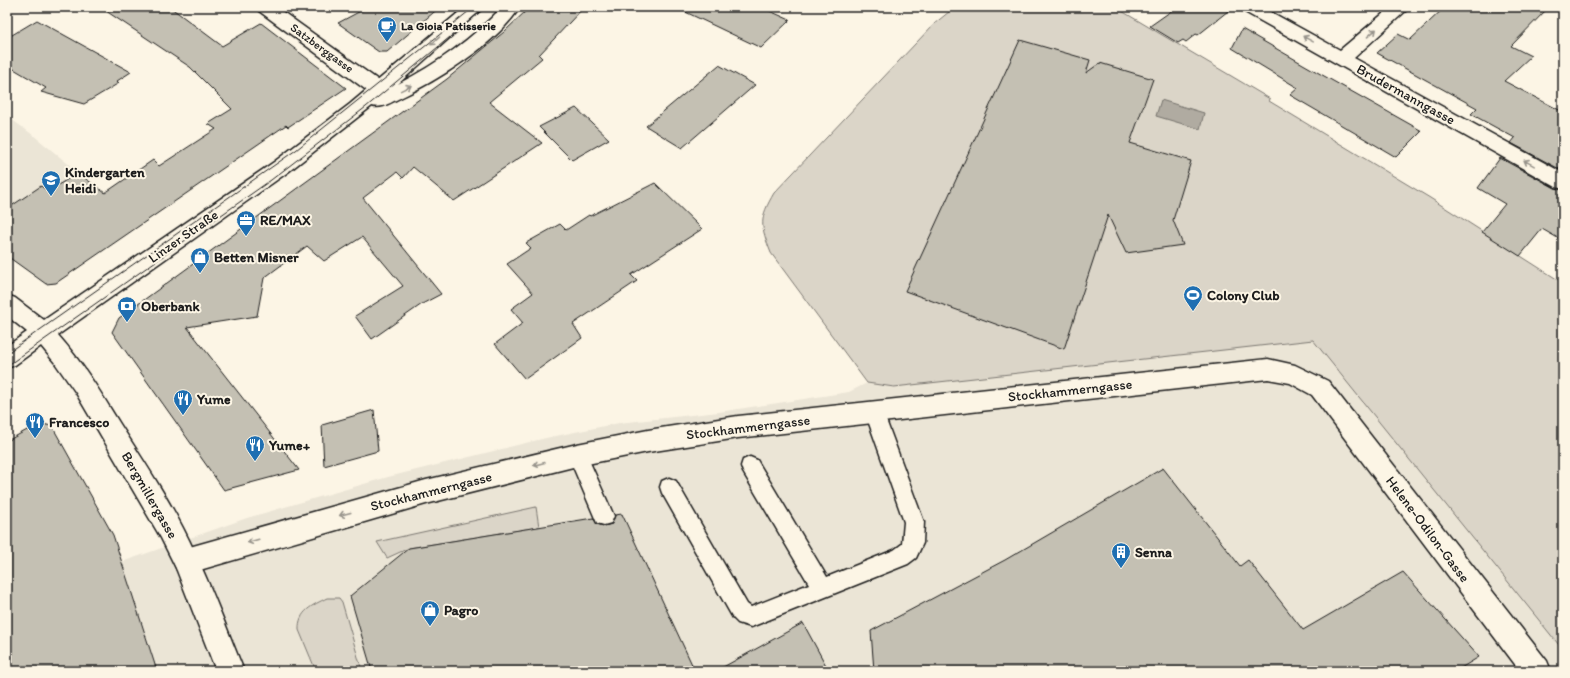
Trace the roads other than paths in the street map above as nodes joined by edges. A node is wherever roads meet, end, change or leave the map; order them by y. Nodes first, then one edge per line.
1 (265, 7) edge
2 (476, 7) edge
3 (512, 7) edge
4 (1249, 7) edge
5 (1402, 7) edge
6 (1342, 58) junction
7 (379, 90) junction
8 (357, 109) junction
9 (1563, 182) edge
10 (7, 304) edge
11 (44, 334) junction
12 (7, 358) edge
13 (1320, 388) joint
14 (874, 412) junction
15 (577, 455) junction
16 (750, 466) dead end
17 (669, 486) dead end
18 (604, 516) dead end
19 (186, 561) junction
20 (823, 588) junction
21 (230, 671) edge
22 (1537, 671) edge

1 - 7 street, Satzberggasse
2 -> 7 street, Linzer Straße
8 -> 3 street, Linzer Straße
6 -> 4 street, Brudermanngasse
6 -> 5 street
9 -> 6 street, Brudermanngasse
7 - 8 street, Linzer Straße
8 - 11 street, Linzer Straße
10 - 11 street, Bergmillergasse
11 - 12 street, Linzer Straße
11 - 19 street, Bergmillergasse
13 - 14 street, Stockhammerngasse
13 - 22 street, Helene-Odilon-Gasse
14 - 15 street, Stockhammerngasse
14 - 20 lane
15 - 18 lane
15 -> 19 street, Stockhammerngasse
16 - 20 lane
17 - 20 lane
19 - 21 street, Bergmillergasse

